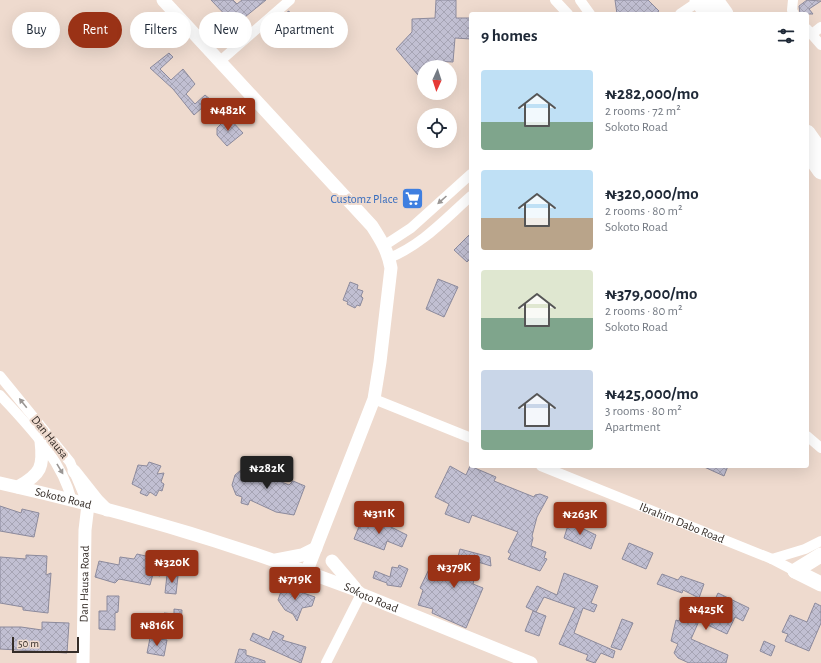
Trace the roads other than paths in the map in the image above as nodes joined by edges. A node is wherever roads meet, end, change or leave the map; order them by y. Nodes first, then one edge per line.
1 (162, 0) edge
2 (290, 0) edge
3 (555, 0) edge
4 (580, 0) edge
5 (794, 1) edge
6 (705, 4) edge
7 (566, 12) edge
8 (589, 12) edge
9 (685, 12) edge
10 (721, 12) edge
11 (793, 12) edge
12 (821, 27) edge
13 (809, 32) edge
14 (821, 45) edge
15 (219, 62) junction
16 (809, 136) edge
17 (821, 153) edge
18 (809, 154) edge
19 (821, 171) edge
20 (469, 176) edge
21 (469, 198) edge
22 (385, 246) junction
23 (390, 258) junction
24 (0, 376) edge
25 (0, 395) edge
26 (374, 399) junction
27 (469, 437) edge
28 (809, 438) edge
29 (41, 441) junction
30 (821, 448) edge
31 (546, 468) edge
32 (74, 470) junction
33 (0, 483) edge
34 (18, 487) junction
35 (72, 501) junction
36 (88, 505) junction
37 (108, 511) junction
38 (85, 530) junction
39 (821, 542) edge
40 (316, 548) junction
41 (821, 555) edge
42 (772, 559) junction
43 (275, 560) junction
44 (332, 560) dead end
45 (794, 571) junction
46 (306, 573) junction
47 (820, 582) edge
48 (359, 592) junction
49 (83, 663) edge
50 (326, 663) edge
51 (531, 663) edge

1 - 15 street
2 - 15 street
3 - 7 street
4 - 8 street
5 - 11 street
6 - 9 street
6 - 10 highway
12 - 13 street
13 - 14 street
15 - 22 street
16 - 17 highway
18 - 19 highway
20 -> 22 street
21 - 23 street
22 - 23 street
23 - 26 street
32 -> 24 street, Dan Hausa
25 - 29 street, Dan Hausa
26 - 27 street
26 - 40 street
28 - 30 street
29 - 34 street
29 -> 35 street, Dan Hausa
31 - 42 street, Ibrahim Dabo Road
32 - 36 street, Dan Hausa
32 - 37 street
33 - 34 street, Sokoto Road
34 - 35 street, Sokoto Road
35 - 36 street, Sokoto Road
35 - 38 street
36 - 37 street, Sokoto Road
36 - 38 street, Dan Hausa Road
37 - 43 street, Sokoto Road
38 - 49 street, Dan Hausa Road
39 - 42 street
40 - 43 street
40 - 46 street
41 - 45 main road
42 - 45 street, Ibrahim Dabo Road
43 - 46 street, Sokoto Road
44 - 48 street
45 - 47 main road, Ibrahim Dabo Road
46 - 48 street, Sokoto Road
48 - 50 street
48 - 51 street, Sokoto Road

